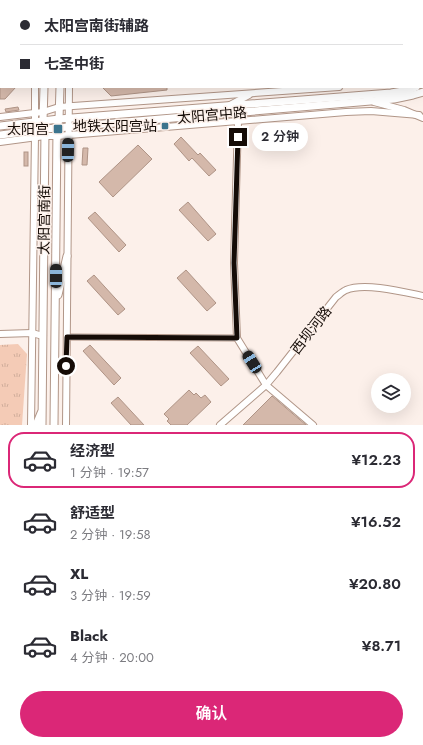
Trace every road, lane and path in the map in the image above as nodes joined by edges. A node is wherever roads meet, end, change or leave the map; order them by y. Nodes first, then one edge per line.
1 (35, 88) edge
2 (44, 88) edge
3 (60, 88) edge
4 (69, 88) edge
5 (324, 88) edge
6 (414, 88) edge
7 (423, 92) edge
8 (252, 93) junction
9 (167, 100) junction
10 (372, 101) junction
11 (228, 106) junction
12 (59, 107) junction
13 (69, 107) junction
14 (167, 111) junction
15 (43, 112) junction
16 (35, 113) junction
17 (220, 114) junction
18 (0, 117) edge
19 (421, 117) edge
20 (69, 118) junction
21 (59, 119) junction
22 (258, 119) junction
23 (43, 121) junction
24 (238, 121) junction
25 (35, 122) junction
26 (0, 126) edge
27 (69, 127) junction
28 (57, 128) junction
29 (45, 132) junction
30 (35, 134) junction
31 (0, 135) edge
32 (69, 135) junction
33 (57, 136) junction
34 (0, 142) edge
35 (67, 256) junction
36 (423, 296) edge
37 (55, 307) junction
38 (32, 333) junction
39 (0, 334) edge
40 (43, 336) junction
41 (67, 337) junction
42 (237, 338) junction
43 (266, 385) junction
44 (42, 409) junction
45 (31, 425) edge
46 (36, 425) edge
47 (42, 425) edge
48 (54, 425) edge
49 (66, 425) edge
50 (220, 425) edge
51 (313, 425) edge

1 - 16 street, 太阳宫南街
2 - 15 main road, 太阳宫南街
3 - 12 main road
4 - 13 street
5 - 8 street, 太阳宫中路
6 - 11 main road, 太阳宫中路
7 - 10 main road, 太阳宫中路
8 - 9 street, 太阳宫中路
8 - 11 street
9 - 13 street, 太阳宫中路
9 - 14 street
10 - 17 main road, 太阳宫中路
10 - 19 street
11 - 14 main road, 太阳宫中路
12 - 13 street, 太阳宫中路
12 - 15 street, 太阳宫中路
12 - 21 main road
13 - 20 street
14 - 20 main road, 太阳宫中路
15 - 16 street, 太阳宫中路
15 - 23 main road, 太阳宫南街
16 - 18 street, 太阳宫中路
16 - 25 street, 太阳宫南街
17 - 22 street
17 - 27 main road, 太阳宫中路
19 - 22 street, 太阳宫中路
20 - 21 main road, 太阳宫中路
20 - 27 street
21 - 23 main road, 太阳宫中路
21 - 28 main road
22 - 24 street, 太阳宫中路
23 - 25 main road, 太阳宫中路
23 - 29 main road, 太阳宫南街
24 - 32 street, 太阳宫中路
24 - 42 street
25 - 26 main road, 太阳宫中路
25 - 30 street, 太阳宫南街
27 - 28 main road, 太阳宫中路
27 - 32 street
28 - 29 main road, 太阳宫中路
28 - 33 main road, 太阳宫南街
29 - 30 main road, 太阳宫中路
29 - 33 street, 太阳宫中路
29 - 40 main road, 太阳宫南街
30 - 31 main road, 太阳宫中路
30 - 34 street, 太阳宫中路
30 - 38 street, 太阳宫南街
32 - 33 street, 太阳宫中路
32 - 35 street
33 - 37 main road, 太阳宫南街
35 - 37 main road
35 - 41 street
36 - 43 street, 西坝河路
37 - 48 main road, 太阳宫南街
38 - 39 street
38 - 40 street
38 - 45 street, 太阳宫南街
40 - 44 main road, 太阳宫南街
41 - 42 street
41 - 49 street
42 - 43 street
43 - 50 street, 西坝河路
43 - 51 street
44 - 46 main road
44 - 47 main road, 太阳宫南街

